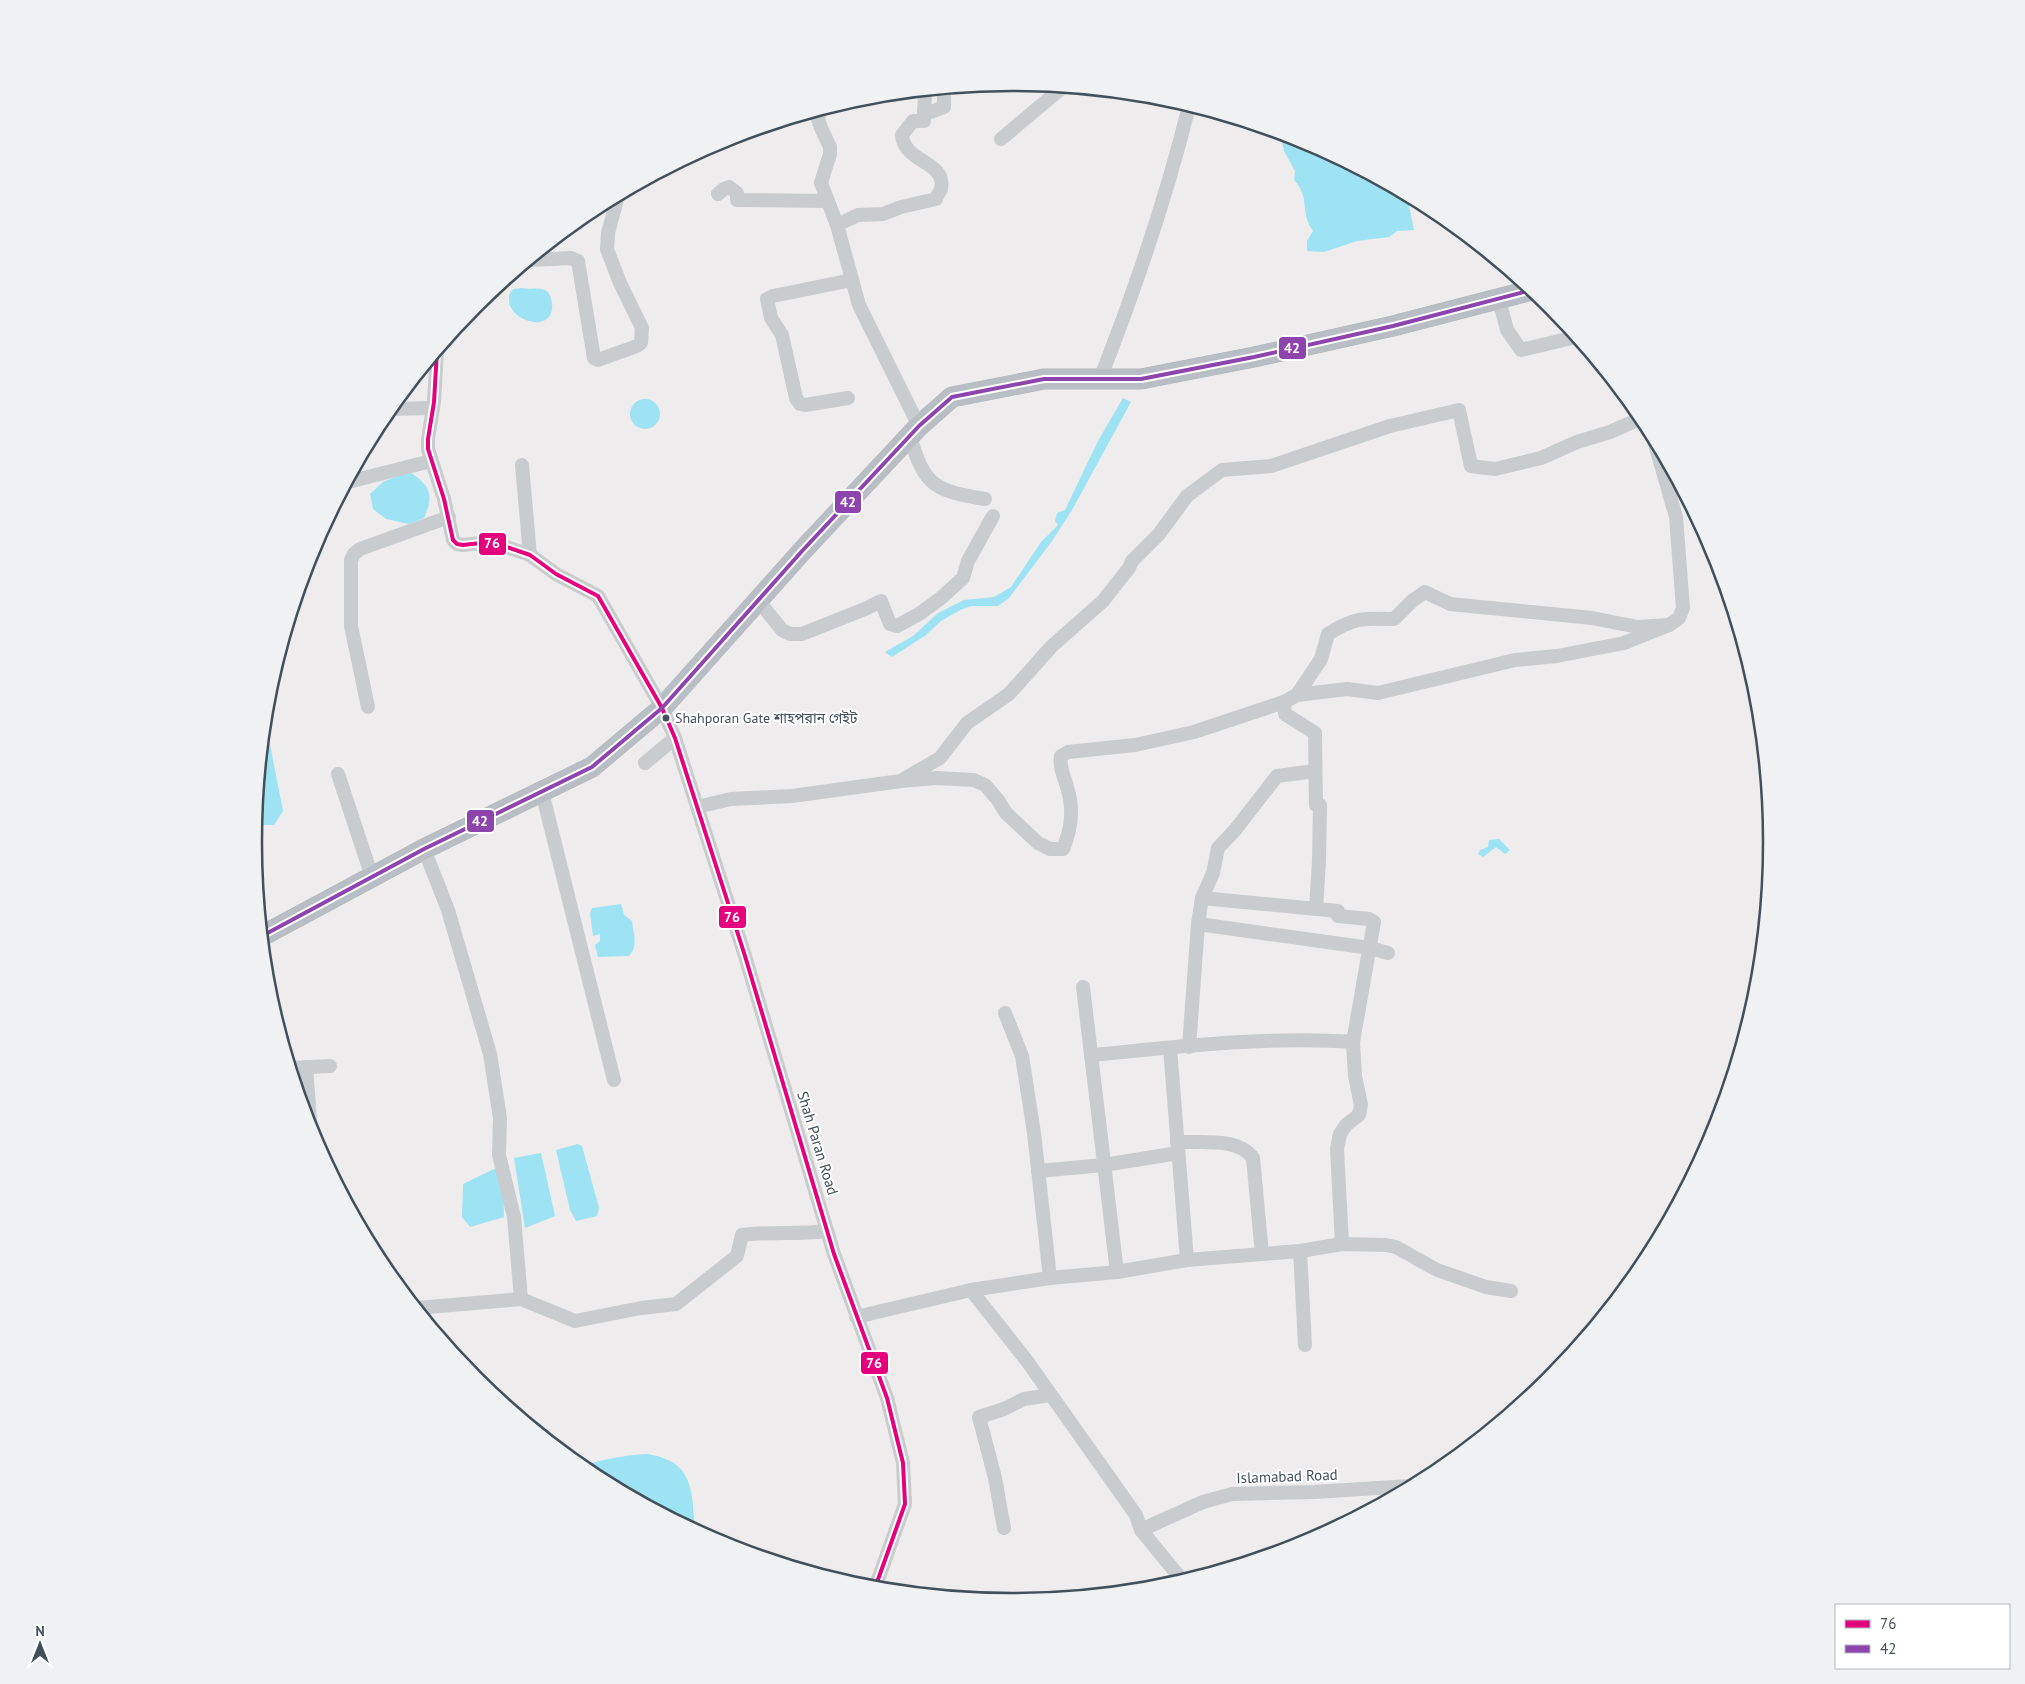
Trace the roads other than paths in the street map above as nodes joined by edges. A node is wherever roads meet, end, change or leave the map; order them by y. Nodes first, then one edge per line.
1 (1055, 93) edge
2 (944, 96) dead end
3 (925, 97) edge
4 (924, 111) junction
5 (1187, 113) edge
6 (819, 117) edge
7 (1001, 139) dead end
8 (718, 194) dead end
9 (828, 201) junction
10 (615, 205) edge
11 (837, 225) junction
12 (539, 260) edge
13 (852, 280) junction
14 (1523, 292) edge
15 (1499, 299) junction
16 (1569, 339) edge
17 (436, 361) edge
18 (1106, 379) junction
19 (848, 398) dead end
20 (433, 408) junction
21 (400, 409) edge
22 (1634, 421) edge
23 (914, 431) junction
24 (431, 461) junction
25 (1660, 463) edge
26 (522, 466) dead end
27 (355, 480) edge
28 (984, 500) dead end
29 (993, 516) dead end
30 (449, 518) junction
31 (530, 554) junction
32 (758, 600) junction
33 (1669, 625) junction
34 (1298, 695) junction
35 (1284, 702) junction
36 (368, 707) dead end
37 (662, 708) junction
38 (674, 738) junction
39 (645, 764) dead end
40 (1315, 771) junction
41 (338, 774) dead end
42 (901, 781) junction
43 (542, 792) junction
44 (697, 807) junction
45 (424, 849) junction
46 (372, 877) junction
47 (1202, 898) junction
48 (1316, 909) junction
49 (1198, 924) junction
50 (267, 933) edge
51 (1370, 948) junction
52 (1388, 953) dead end
53 (1083, 988) dead end
54 (1005, 1013) dead end
55 (1353, 1042) junction
56 (1189, 1047) junction
57 (1170, 1048) junction
58 (1091, 1055) junction
59 (330, 1066) dead end
60 (306, 1067) junction
61 (297, 1068) edge
62 (614, 1080) dead end
63 (309, 1101) edge
64 (1178, 1148) junction
65 (1104, 1165) junction
66 (1038, 1170) junction
67 (827, 1231) junction
68 (1342, 1244) junction
69 (1300, 1251) junction
70 (1262, 1254) junction
71 (1187, 1260) junction
72 (1117, 1272) junction
73 (1050, 1278) junction
74 (971, 1290) junction
75 (1511, 1291) dead end
76 (521, 1299) junction
77 (424, 1307) edge
78 (856, 1317) junction
79 (1305, 1345) dead end
80 (1050, 1394) junction
81 (1396, 1487) edge
82 (1004, 1528) dead end
83 (1141, 1530) junction
84 (1177, 1574) edge
85 (878, 1580) edge

1 - 7 street
2 - 4 street
3 - 4 street
4 - 11 street
5 - 18 street
6 - 9 street
8 - 9 street
9 - 11 street
10 - 12 street
11 - 13 street
13 - 19 street
13 - 23 street
14 - 15 highway
15 - 16 street
15 - 18 highway
17 - 20 street
18 - 23 highway
20 - 21 street
20 - 24 street
22 - 42 street
23 - 28 street
23 - 32 highway
24 - 27 street
24 - 30 street
25 - 33 street
26 - 31 street
29 - 32 street
30 - 31 street
30 - 36 street
31 - 37 street, Shah Paran Road
32 - 37 highway
33 - 34 street
33 - 34 street
34 - 35 street
35 - 40 street
35 - 42 street
37 - 38 street, Shah Paran Road
37 - 43 highway
38 - 39 street
38 - 44 street, Shah Paran Road
40 - 47 street
40 - 48 street
41 - 46 street
42 - 44 street
43 - 45 highway
43 - 62 street
44 - 67 street, Shah Paran Road
45 - 46 highway
45 - 76 street
46 - 50 highway
47 - 48 street
47 - 49 street
48 - 51 street
49 - 51 street
49 - 56 street
51 - 52 street
51 - 55 street
53 - 58 street
54 - 66 street
55 - 56 street
55 - 68 street
56 - 57 street
57 - 58 street
57 - 64 street
58 - 65 street
59 - 60 street
60 - 61 street
60 - 63 street
64 - 65 street
64 - 70 street
64 - 71 street
65 - 66 street
65 - 72 street
66 - 73 street
67 - 76 street
67 - 78 street, Shah Paran Road
68 - 69 street
68 - 75 street
69 - 70 street
69 - 79 street
70 - 71 street
71 - 72 street
72 - 73 street
73 - 74 street
74 - 78 street
74 - 80 street
76 - 77 street
78 - 85 street, Shah Paran Road
80 - 82 street
80 - 83 street
81 - 83 street, Islamabad Road
83 - 84 street

